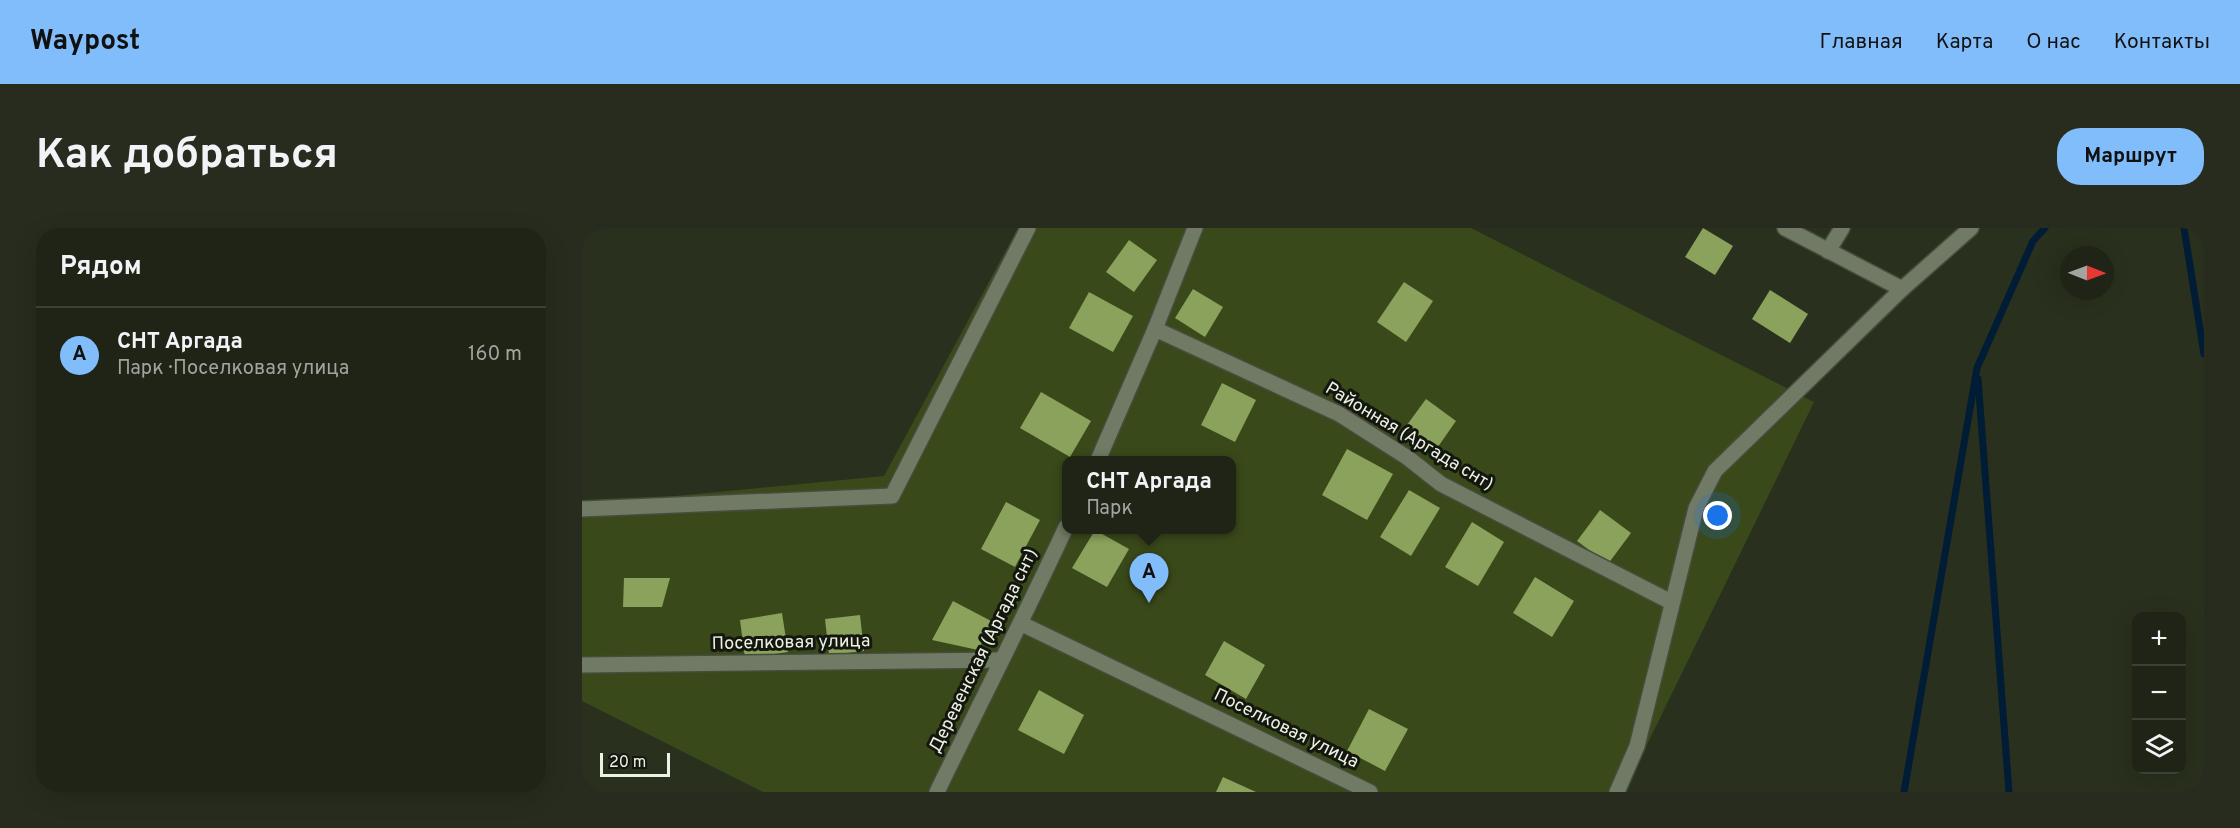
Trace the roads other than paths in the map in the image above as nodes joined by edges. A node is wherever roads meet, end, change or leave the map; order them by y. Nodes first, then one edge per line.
1 (1028, 228) edge
2 (1195, 228) edge
3 (1785, 228) edge
4 (1842, 228) edge
5 (1971, 228) edge
6 (1828, 251) junction
7 (1902, 289) junction
8 (1155, 329) junction
9 (1100, 456) edge
10 (582, 509) edge
11 (1063, 534) edge
12 (1671, 602) junction
13 (1022, 624) junction
14 (1001, 660) junction
15 (582, 665) edge
16 (937, 792) edge
17 (1370, 792) edge
18 (1617, 792) edge

1 - 10 street
2 - 8 street
3 - 6 street
4 - 6 street
5 - 7 street
6 - 7 street
7 - 12 street
8 - 9 street
8 - 12 street, Районная (Аргада снт)
11 - 13 street, Деревенская (Аргада снт)
12 - 18 street
13 - 14 street, Деревенская (Аргада снт)
13 - 17 street, Поселковая улица
14 - 15 street, Поселковая улица
14 - 16 street, Деревенская (Аргада снт)

